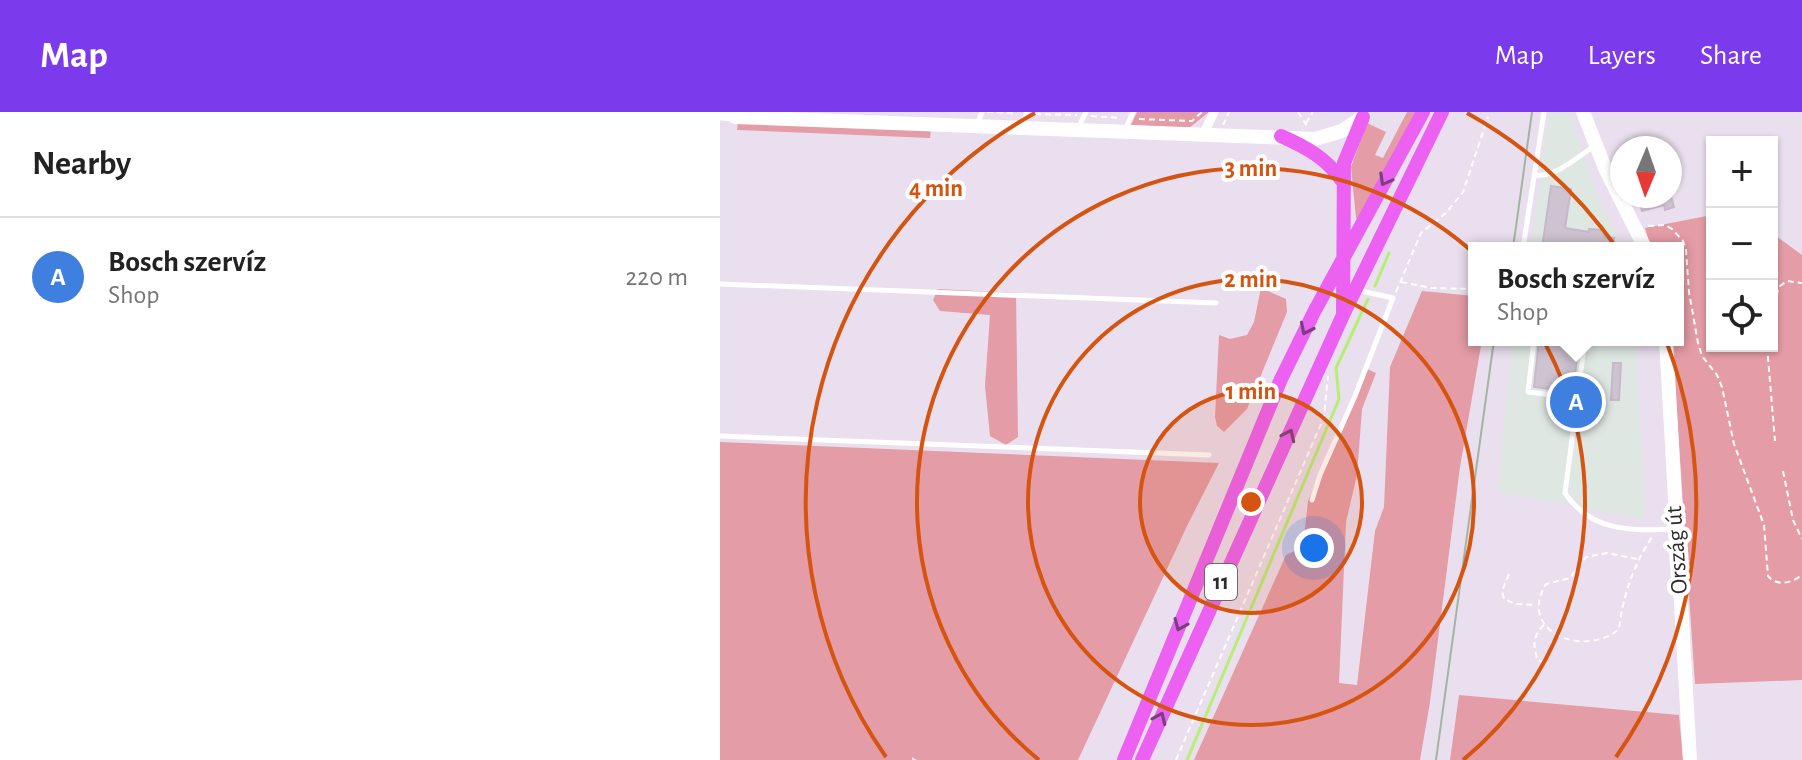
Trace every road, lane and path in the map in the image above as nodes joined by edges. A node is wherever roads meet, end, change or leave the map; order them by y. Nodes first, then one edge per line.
1 (1202, 112) edge
2 (1214, 112) edge
3 (1298, 112) edge
4 (1313, 112) edge
5 (1423, 112) edge
6 (1442, 112) edge
7 (1544, 112) edge
8 (1583, 112) edge
9 (1365, 114) edge
10 (730, 115) edge
11 (982, 116) edge
12 (835, 117) edge
13 (1488, 117) dead end
14 (920, 118) edge
15 (1024, 118) edge
16 (1082, 119) edge
17 (1129, 120) edge
18 (1306, 124) junction
19 (1204, 133) junction
20 (1281, 136) junction
21 (1315, 139) junction
22 (1595, 145) junction
23 (1534, 175) junction
24 (1343, 182) junction
25 (1636, 229) junction
26 (1524, 242) edge
27 (1642, 242) edge
28 (1683, 242) edge
29 (1684, 248) edge
30 (1342, 260) junction
31 (1400, 282) junction
32 (1802, 283) edge
33 (720, 284) edge
34 (1355, 289) junction
35 (1468, 289) edge
36 (1778, 291) edge
37 (1393, 298) junction
38 (1216, 303) dead end
39 (1343, 315) junction
40 (1533, 346) edge
41 (1584, 346) edge
42 (1666, 346) edge
43 (1768, 352) edge
44 (1329, 368) dead end
45 (1578, 398) junction
46 (720, 436) edge
47 (1775, 441) dead end
48 (1209, 455) dead end
49 (1783, 471) dead end
50 (1312, 500) dead end
51 (1676, 529) junction
52 (1657, 530) junction
53 (1802, 539) edge
54 (1637, 559) junction
55 (1509, 574) dead end
56 (1802, 575) edge
57 (1537, 605) junction
58 (1545, 624) junction
59 (1547, 662) dead end
60 (1124, 760) edge
61 (1142, 760) edge
62 (1176, 760) edge
63 (1690, 760) edge

1 - 17 path
2 - 19 street
3 - 18 path
4 - 18 path
5 -> 30 main road, 11
6 - 34 main road, 11
7 - 23 lane
8 - 22 street
9 - 21 street
9 - 24 main road
10 - 12 street
11 - 14 street
11 - 15 street
11 - 15 path
12 - 14 street
13 - 31 path
15 - 16 street
15 - 16 path
16 - 17 street
16 - 17 path
17 - 19 street
18 - 21 path
19 - 20 street
20 - 21 street
20 - 24 main road
22 - 23 lane
22 - 25 street
23 - 26 lane
24 - 30 main road
25 - 27 street
25 - 28 path
29 - 56 path
30 - 39 main road
30 -> 60 main road, 11
31 - 35 path
31 - 37 path
32 - 36 path
33 - 38 lane
34 - 37 lane
34 - 39 main road, 11
37 - 50 lane
61 -> 39 main road, 11
40 - 45 lane
41 - 45 lane
42 - 51 street, Ország út
43 - 47 path
44 - 62 path
45 - 52 lane
46 - 48 lane
49 - 53 path
51 - 52 lane
51 - 63 street, Ország út
52 - 54 path
54 - 57 path
54 - 58 path
55 - 57 path
57 - 58 path
58 - 59 path

